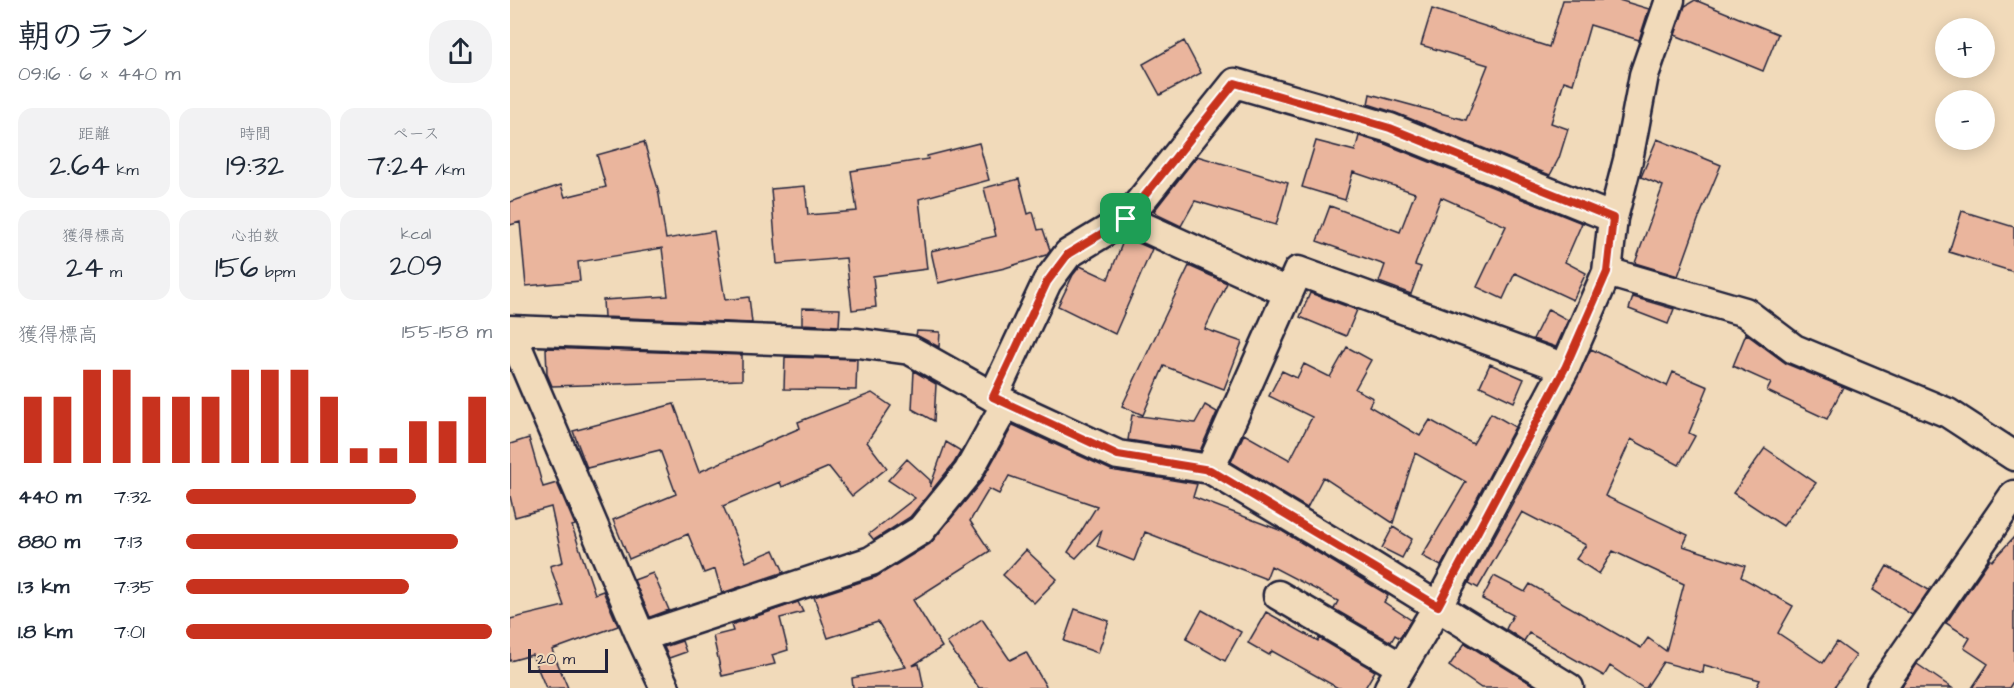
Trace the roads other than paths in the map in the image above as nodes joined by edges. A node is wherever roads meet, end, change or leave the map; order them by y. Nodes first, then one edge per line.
1 (1670, 0) edge
2 (1613, 218) junction
3 (1126, 219) junction
4 (1607, 272) junction
5 (1287, 292) junction
6 (1565, 368) junction
7 (1000, 400) junction
8 (2014, 456) edge
9 (1210, 470) junction
10 (2014, 495) edge
11 (1278, 595) dead end
12 (1438, 606) junction
13 (640, 637) junction
14 (1395, 677) edge
15 (665, 688) edge
16 (1569, 688) edge
17 (1881, 688) edge

1 - 2 street
2 - 3 street
2 - 4 street
3 - 5 street
3 - 7 street
4 - 6 street
4 - 8 street
5 - 6 street
5 - 9 street
6 - 12 street
7 - 9 street
7 - 13 street
7 - 13 street
9 - 12 street
10 - 17 street
11 - 14 street
12 - 14 street
12 - 16 street
13 - 15 street

